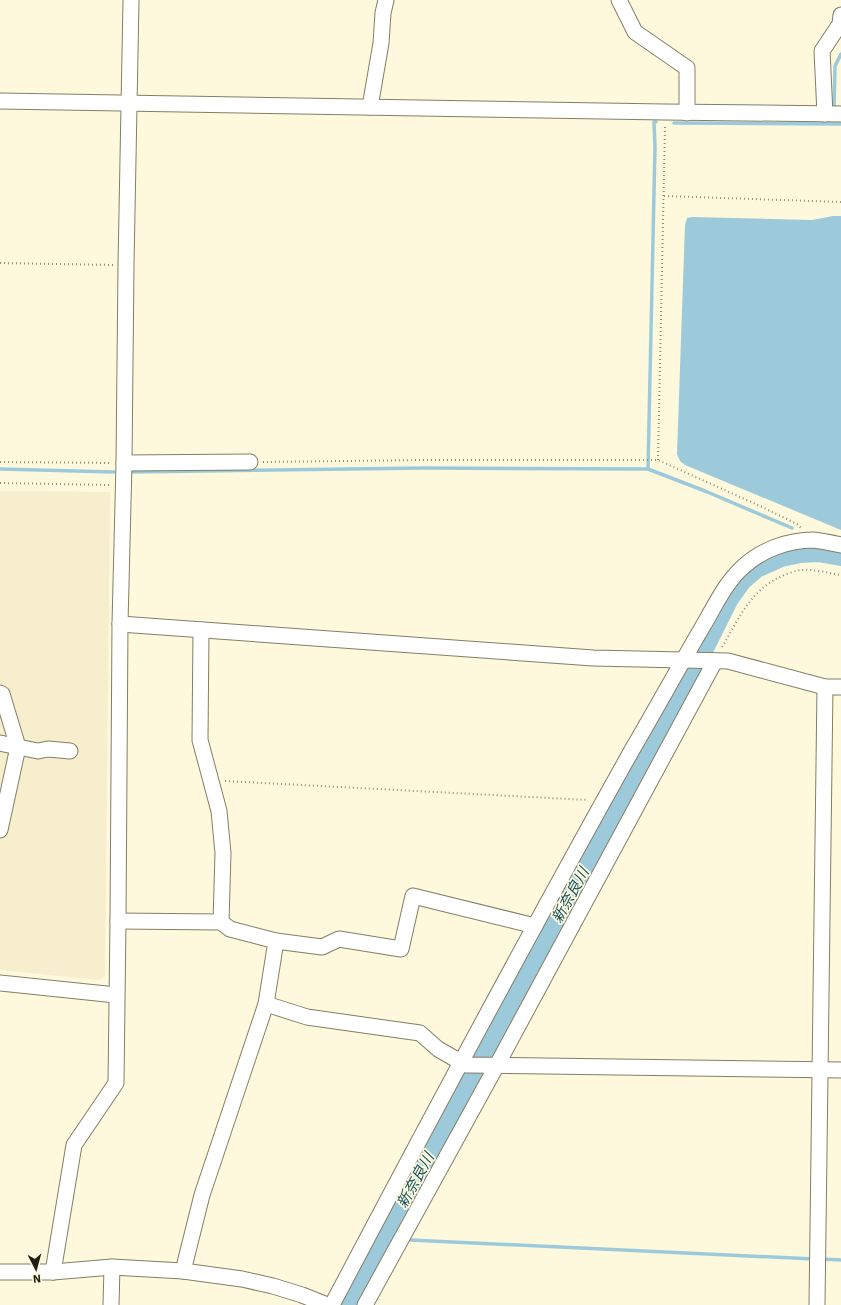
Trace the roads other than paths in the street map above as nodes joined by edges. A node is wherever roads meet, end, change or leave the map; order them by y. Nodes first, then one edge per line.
1 (130, 0) edge
2 (386, 0) edge
3 (619, 0) edge
4 (841, 16) edge
5 (0, 101) edge
6 (129, 102) junction
7 (370, 106) junction
8 (688, 113) junction
9 (825, 114) junction
10 (841, 114) edge
11 (250, 462) road end
12 (124, 464) junction
13 (841, 545) edge
14 (120, 624) junction
15 (201, 630) junction
16 (686, 660) junction
17 (712, 661) junction
18 (825, 687) junction
19 (841, 688) edge
20 (0, 693) edge
21 (0, 743) edge
22 (18, 747) junction
23 (70, 751) dead end
24 (0, 830) edge
25 (118, 921) junction
26 (221, 922) junction
27 (535, 926) junction
28 (276, 941) junction
29 (0, 983) edge
30 (116, 995) junction
31 (266, 1004) junction
32 (464, 1063) junction
33 (493, 1065) junction
34 (820, 1070) junction
35 (841, 1070) edge
36 (112, 1267) junction
37 (0, 1272) edge
38 (53, 1272) junction
39 (183, 1272) junction
40 (111, 1305) edge
41 (328, 1305) edge
42 (332, 1305) edge
43 (365, 1305) edge
44 (817, 1305) edge

1 - 6 street
2 - 7 street
3 - 8 street
4 - 9 street
5 - 6 street
6 - 7 street
6 - 12 street
7 - 8 street
8 - 9 street
9 - 10 street
11 - 12 street
12 - 14 street
13 - 16 street
14 - 15 street
14 - 25 street
15 - 16 street
15 - 26 street
16 - 17 street
16 - 27 street
17 - 18 street
17 - 33 street
18 - 19 street
18 - 34 street
20 - 22 street
21 - 22 street
22 - 23 street
22 - 24 street
25 - 26 street
25 - 30 street
26 - 28 street
27 - 28 street
27 - 32 street
28 - 31 street
29 - 30 street
30 - 38 street
31 - 32 street
31 - 39 street
32 - 33 street
32 - 42 street
33 - 34 street
33 - 43 street
34 - 35 street
34 - 44 street
36 - 38 street
36 - 39 street
36 - 40 street
37 - 38 street
39 - 41 street

